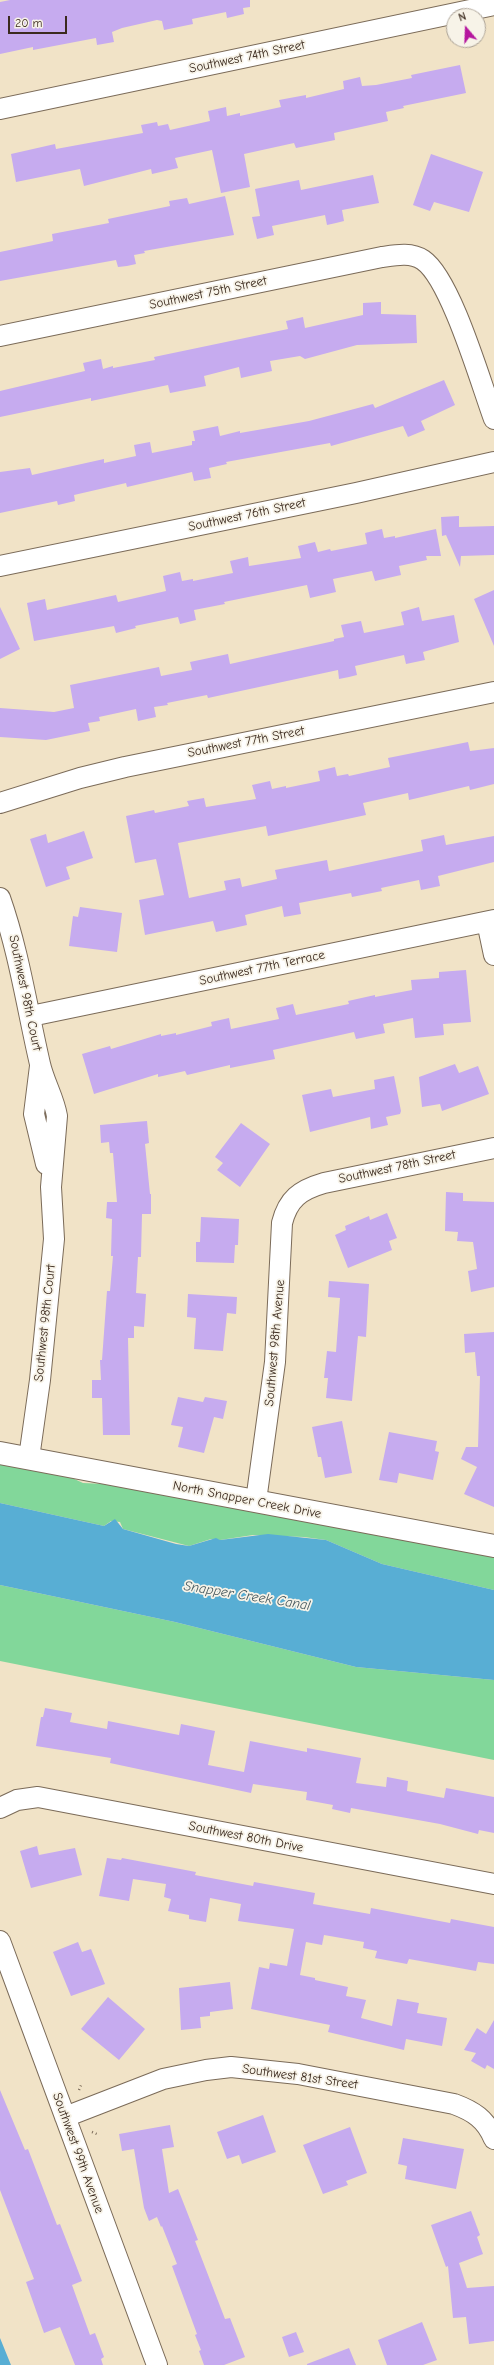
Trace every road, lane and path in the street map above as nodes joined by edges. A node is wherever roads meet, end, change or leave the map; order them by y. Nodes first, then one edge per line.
1 (494, 5) edge
2 (0, 109) edge
3 (0, 336) edge
4 (494, 418) edge
5 (494, 462) edge
6 (0, 566) edge
7 (494, 692) edge
8 (0, 803) edge
9 (0, 898) edge
10 (490, 921) edge
11 (494, 955) edge
12 (31, 1016) junction
13 (494, 1148) edge
14 (302, 1191) joint
15 (0, 1453) edge
16 (29, 1458) junction
17 (256, 1501) junction
18 (494, 1546) edge
19 (0, 1808) edge
20 (494, 1884) edge
21 (0, 1941) edge
22 (65, 2117) junction
23 (90, 2131) dead end
24 (99, 2135) dead end
25 (494, 2139) edge
26 (157, 2365) edge

1 - 2 street, Southwest 74th Street
3 - 4 street, Southwest 75th Street
5 - 6 street, Southwest 76th Street
7 - 8 street, Southwest 77th Street
9 - 12 street, Southwest 98th Court
10 - 11 street
10 - 12 street, Southwest 77th Terrace
12 - 16 street, Southwest 98th Court
13 - 14 street, Southwest 78th Street
14 - 17 street, Southwest 98th Avenue
15 - 16 street, North Snapper Creek Drive
16 - 17 street, North Snapper Creek Drive
17 - 18 street, North Snapper Creek Drive
19 - 20 street, Southwest 80th Drive
21 - 22 street, Southwest 99th Avenue
22 - 25 street, Southwest 81st Street
22 - 26 street, Southwest 99th Avenue
23 - 24 path

